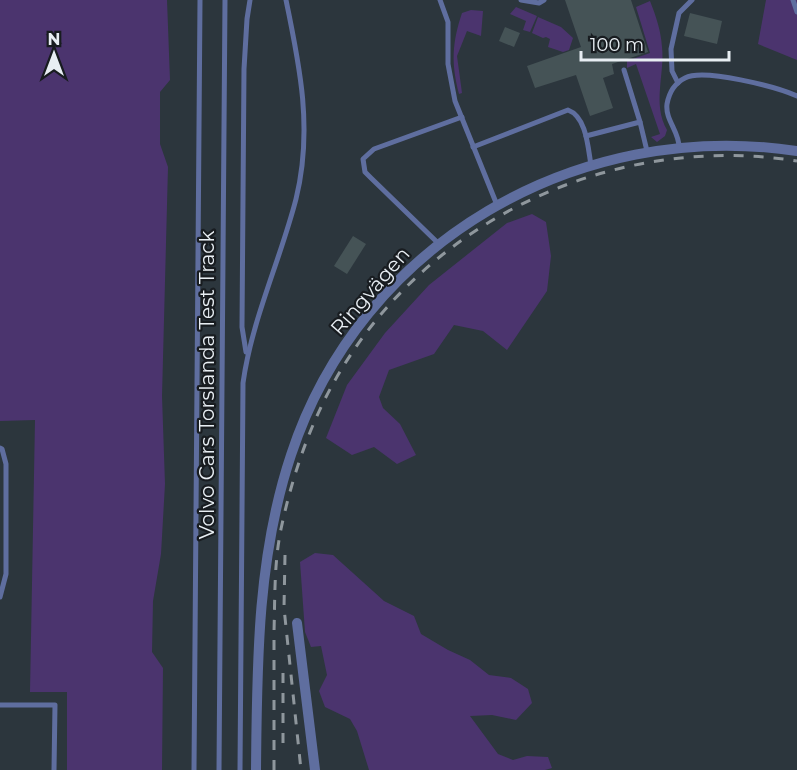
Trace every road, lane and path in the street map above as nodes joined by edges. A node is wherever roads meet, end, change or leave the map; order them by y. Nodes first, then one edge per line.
1 (200, 0) edge
2 (225, 0) edge
3 (250, 0) edge
4 (286, 0) edge
5 (440, 0) edge
6 (520, 0) edge
7 (544, 0) edge
8 (692, 0) edge
9 (793, 0) edge
10 (797, 12) edge
11 (624, 70) dead end
12 (678, 83) junction
13 (797, 96) edge
14 (462, 117) junction
15 (640, 122) junction
16 (586, 136) junction
17 (473, 147) junction
18 (679, 147) junction
19 (647, 151) junction
20 (797, 151) edge
21 (591, 165) junction
22 (497, 205) junction
23 (440, 244) junction
24 (247, 355) junction
25 (0, 448) edge
26 (0, 597) edge
27 (297, 623) dead end
28 (0, 705) edge
29 (54, 770) edge
30 (194, 770) edge
31 (219, 770) edge
32 (240, 770) edge
33 (256, 770) edge
34 (315, 770) edge

1 - 30 lane, Volvo Cars Torslanda Test Track
2 - 31 lane, Volvo Cars Torslanda Test Track
3 - 24 lane
4 - 24 lane
5 - 14 lane
6 - 7 lane
8 - 12 lane
9 - 10 lane
11 - 15 lane
12 - 13 lane
12 - 18 lane
14 - 17 lane
14 - 23 lane
15 - 16 lane
15 - 19 lane
16 - 17 lane
16 - 21 lane
17 - 22 lane
18 - 19 street, Ringvägen
18 - 20 street, Ringvägen
19 - 21 street, Ringvägen
21 - 22 street, Ringvägen
22 - 23 street, Ringvägen
23 - 33 street, Ringvägen
24 - 32 lane
25 - 26 lane
27 - 34 street
28 - 29 lane

